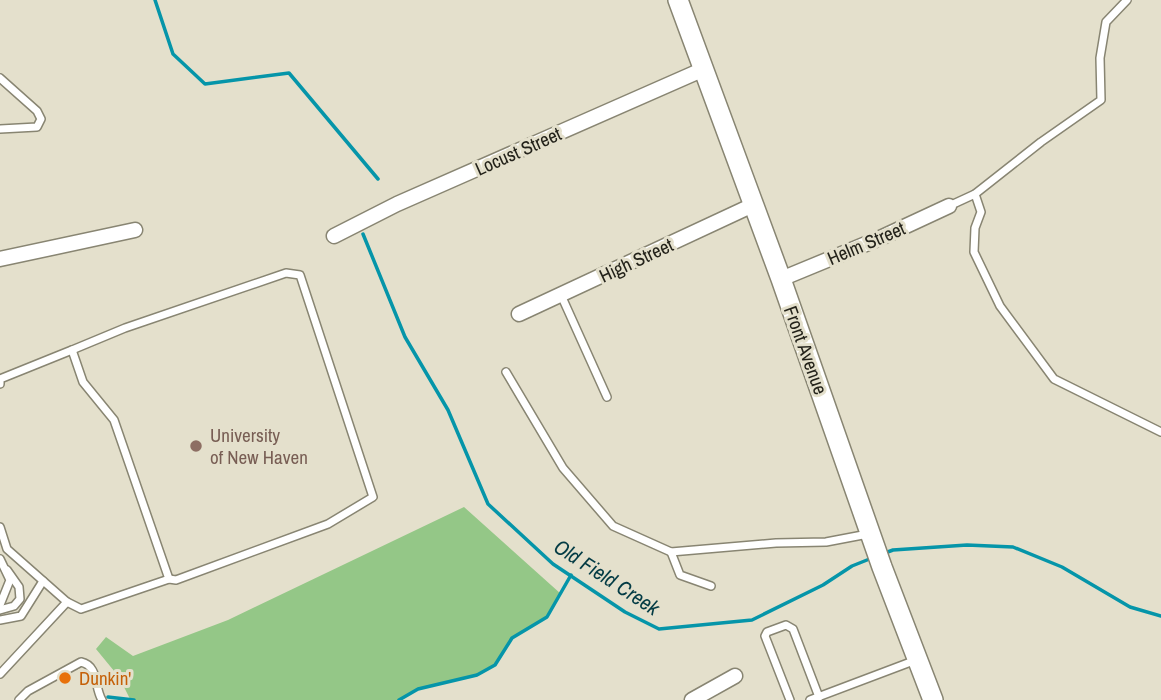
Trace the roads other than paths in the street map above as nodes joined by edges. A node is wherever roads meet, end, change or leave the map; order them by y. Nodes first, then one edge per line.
1 (678, 0) edge
2 (1127, 0) edge
3 (704, 69) junction
4 (0, 78) edge
5 (0, 129) edge
6 (975, 194) junction
7 (752, 205) junction
8 (949, 206) joint
9 (135, 230) dead end
10 (334, 236) dead end
11 (0, 259) edge
12 (781, 279) junction
13 (561, 295) junction
14 (519, 314) dead end
15 (72, 349) junction
16 (506, 372) dead end
17 (0, 384) edge
18 (607, 397) dead end
19 (1161, 432) edge
20 (0, 527) edge
21 (877, 549) junction
22 (671, 552) junction
23 (0, 559) edge
24 (7, 570) junction
25 (169, 579) junction
26 (43, 581) junction
27 (711, 586) dead end
28 (67, 602) junction
29 (0, 607) edge
30 (0, 620) edge
31 (917, 660) junction
32 (0, 674) edge
33 (735, 676) dead end
34 (819, 697) junction
35 (19, 700) edge
36 (103, 700) edge
37 (692, 700) edge
38 (790, 700) edge
39 (810, 700) edge
40 (933, 700) edge

1 - 3 street, Front Avenue
2 - 6 lane
3 - 7 street, Front Avenue
3 - 10 street, Locust Street
4 - 5 lane
6 - 8 lane
6 - 19 lane
7 - 12 street, Front Avenue
7 - 13 street, High Street
8 - 12 street, Helm Street
9 - 11 street
12 - 21 street, Front Avenue
13 - 14 street, High Street
13 - 18 lane
15 - 17 lane
15 - 25 lane
15 - 25 lane
16 - 22 lane
20 - 26 lane
21 - 22 lane
21 - 31 street, Front Avenue
22 - 27 lane
23 - 24 lane
24 - 29 lane
24 - 29 lane
25 - 28 lane
26 - 28 lane
26 - 30 lane
28 - 32 lane
31 - 34 lane
31 - 40 street, Front Avenue
33 - 37 street
34 - 38 lane
34 - 39 lane
35 - 36 lane

